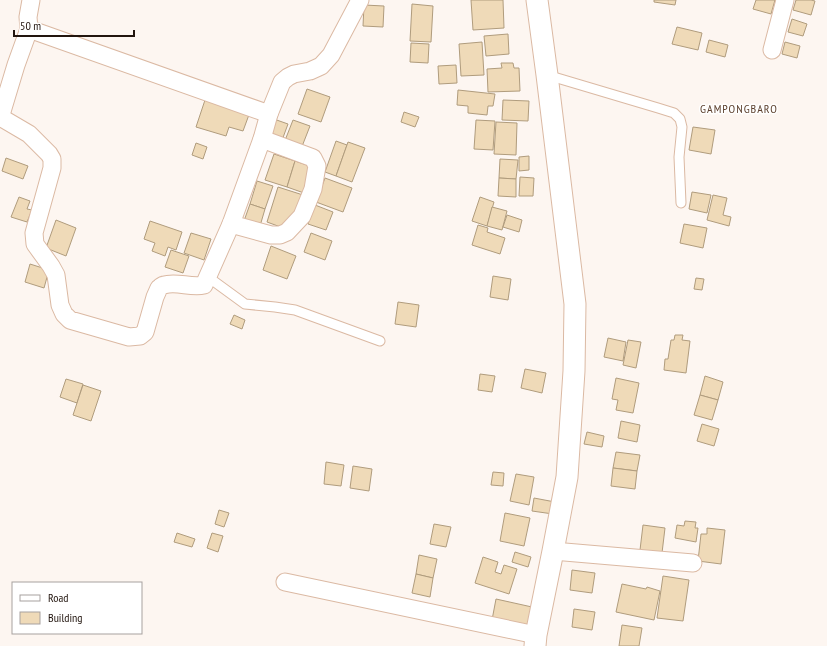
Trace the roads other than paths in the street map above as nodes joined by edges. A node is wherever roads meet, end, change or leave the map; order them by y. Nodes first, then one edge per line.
1 (31, 0) edge
2 (360, 0) edge
3 (537, 0) edge
4 (786, 0) edge
5 (29, 29) junction
6 (772, 50) dead end
7 (547, 75) junction
8 (269, 114) junction
9 (0, 117) edge
10 (262, 139) junction
11 (681, 203) dead end
12 (231, 224) junction
13 (208, 277) junction
14 (380, 342) dead end
15 (553, 551) junction
16 (693, 563) dead end
17 (286, 582) dead end
18 (536, 641) edge

1 - 5 street
2 - 8 street
3 - 7 street
4 - 6 street
5 - 8 street
5 - 9 street
7 - 11 lane
7 - 15 street
8 - 10 street
9 - 13 street
10 - 12 street
10 - 12 street
12 - 13 street
13 - 14 lane
15 - 16 street
15 - 18 street
17 - 18 street

